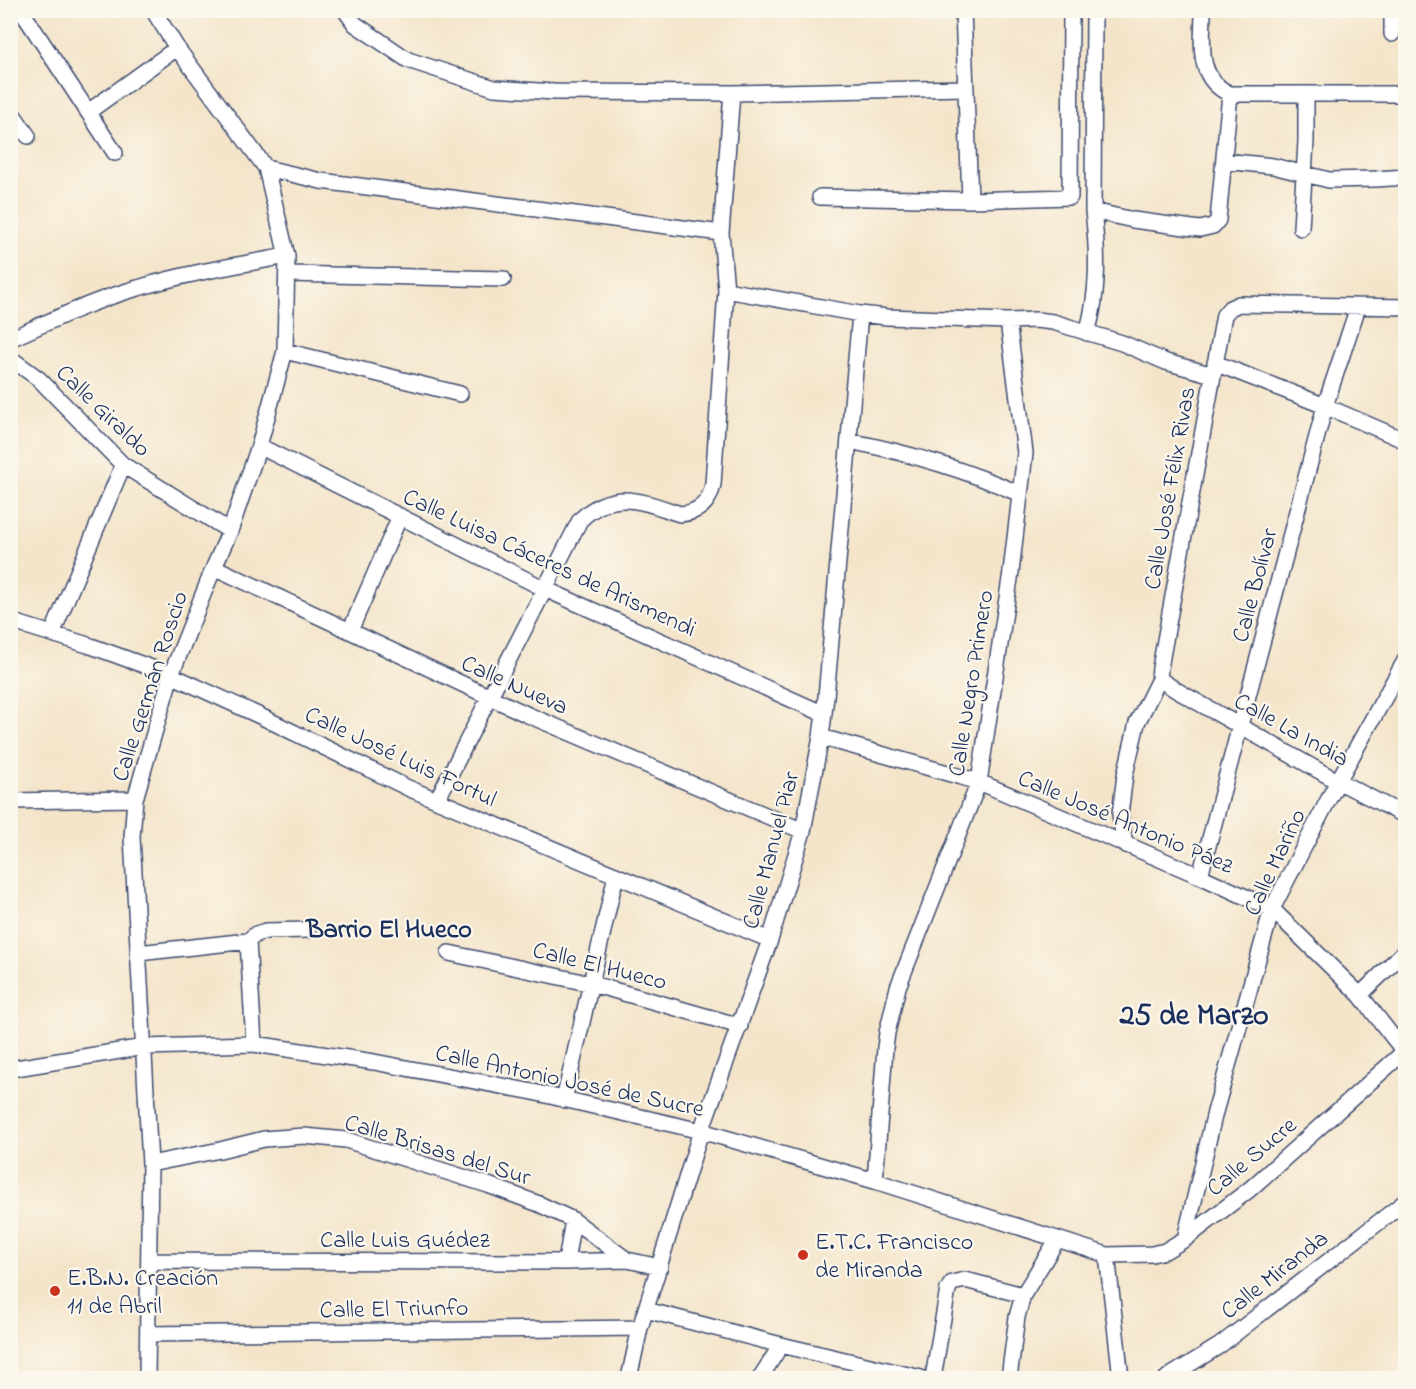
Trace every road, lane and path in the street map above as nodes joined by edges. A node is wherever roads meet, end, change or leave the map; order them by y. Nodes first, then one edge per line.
1 (21, 10) edge
2 (153, 10) edge
3 (345, 10) edge
4 (963, 10) edge
5 (1071, 10) edge
6 (1094, 10) edge
7 (1203, 10) edge
8 (1392, 10) edge
9 (1392, 34) dead end
10 (177, 48) junction
11 (965, 88) junction
12 (732, 93) junction
13 (1230, 94) junction
14 (1306, 94) junction
15 (1406, 94) edge
16 (10, 110) edge
17 (88, 112) junction
18 (28, 136) dead end
19 (115, 153) dead end
20 (1224, 161) junction
21 (266, 168) junction
22 (1305, 174) junction
23 (1406, 177) edge
24 (820, 197) dead end
25 (970, 200) junction
26 (1093, 211) junction
27 (1301, 228) dead end
28 (721, 233) junction
29 (286, 256) junction
30 (286, 274) junction
31 (503, 279) dead end
32 (726, 291) junction
33 (1358, 307) junction
34 (1406, 307) edge
35 (860, 314) junction
36 (1008, 321) junction
37 (1087, 333) junction
38 (10, 339) edge
39 (285, 351) junction
40 (10, 358) edge
41 (1214, 369) junction
42 (460, 394) dead end
43 (1325, 406) junction
44 (849, 441) junction
45 (1406, 441) edge
46 (259, 446) junction
47 (123, 465) junction
48 (1020, 494) junction
49 (400, 516) junction
50 (230, 531) junction
51 (214, 567) junction
52 (545, 589) junction
53 (10, 621) edge
54 (350, 631) junction
55 (52, 634) junction
56 (1406, 659) edge
57 (171, 675) junction
58 (1160, 679) junction
59 (489, 697) junction
60 (824, 714) junction
61 (1239, 725) junction
62 (821, 737) junction
63 (979, 782) junction
64 (1338, 782) junction
65 (135, 799) junction
66 (437, 800) junction
67 (10, 801) edge
68 (1406, 816) edge
69 (803, 831) junction
70 (1125, 845) junction
71 (616, 875) junction
72 (1200, 876) junction
73 (1272, 909) junction
74 (308, 930) dead end
75 (770, 940) junction
76 (248, 941) junction
77 (1406, 950) edge
78 (138, 953) junction
79 (448, 953) dead end
80 (592, 984) junction
81 (1360, 995) junction
82 (740, 1026) junction
83 (254, 1044) junction
84 (144, 1047) junction
85 (1405, 1052) edge
86 (10, 1069) edge
87 (564, 1100) junction
88 (700, 1131) junction
89 (150, 1164) junction
90 (875, 1181) junction
91 (1406, 1201) edge
92 (573, 1220) junction
93 (1185, 1239) junction
94 (1057, 1240) junction
95 (1107, 1255) junction
96 (627, 1260) junction
97 (149, 1261) junction
98 (566, 1262) junction
99 (660, 1267) junction
100 (1023, 1295) junction
101 (646, 1310) junction
102 (640, 1328) junction
103 (148, 1334) junction
104 (781, 1345) junction
105 (147, 1378) edge
106 (629, 1378) edge
107 (760, 1378) edge
108 (921, 1378) edge
109 (933, 1378) edge
110 (1009, 1378) edge
111 (1121, 1378) edge
112 (1167, 1378) edge

1 - 17 street
2 - 10 street
3 - 12 street
4 - 11 street
5 - 25 street
6 - 26 street
7 - 13 street
8 - 9 street
10 - 17 street
10 - 21 street
11 - 12 street
11 - 25 street
12 - 28 street
13 - 14 street
13 - 20 street
14 - 15 street
14 - 22 street
16 - 18 street
17 - 19 street
20 - 22 street
20 - 26 street
21 - 28 street
21 - 29 street, Calle Germán Roscio
22 - 23 street
22 - 27 street
24 - 25 street
26 - 37 street
28 - 32 street
29 - 30 street, Calle Germán Roscio
29 - 38 street
30 - 31 street
30 - 39 street, Calle Germán Roscio
32 - 35 street
32 - 52 street
33 - 34 street
33 - 41 street, Calle José Félix Rivas
33 - 43 street, Calle Bolívar
35 - 36 street
35 - 44 street, Calle Manuel Piar
36 - 37 street
36 - 48 street, Calle Negro Primero
37 - 41 street
39 - 42 street
39 - 46 street, Calle Germán Roscio
40 - 47 street, Calle Giraldo
41 - 43 street
41 - 58 street, Calle José Félix Rivas
43 - 45 street
43 - 61 street, Calle Bolívar
44 - 48 street
44 - 60 street, Calle Manuel Piar
46 - 49 street, Calle Luisa Cáceres de Arismendi
46 - 50 street, Calle Germán Roscio
47 - 50 street, Calle Giraldo
47 - 55 street
48 - 63 street, Calle Negro Primero
49 - 52 street, Calle Luisa Cáceres de Arismendi
49 - 54 street
50 - 51 street, Calle Germán Roscio
51 - 54 street, Calle Nueva
51 - 57 street, Calle Germán Roscio
52 - 59 street
52 - 60 street, Calle Luisa Cáceres de Arismendi
53 - 55 street, Calle José Luis Fortul
54 - 59 street, Calle Nueva
55 - 57 street, Calle José Luis Fortul
56 - 64 street, Calle Mariño
57 - 65 street, Calle Germán Roscio
57 - 66 street, Calle José Luis Fortul
58 - 61 street, Calle La India
58 - 70 street
59 - 66 street
59 - 69 street, Calle Nueva
60 - 62 street, Calle Manuel Piar
61 - 64 street, Calle La India
61 - 72 street, Calle Bolívar
62 - 63 street
62 - 69 street, Calle Manuel Piar
63 - 70 street, Calle José Antonio Páez
63 - 90 street, Calle Negro Primero
64 - 68 street, Calle La India
64 - 73 street, Calle Mariño
65 - 67 street
65 - 78 street, Calle Germán Roscio
66 - 71 street, Calle José Luis Fortul
69 - 75 street, Calle Manuel Piar
70 - 72 street, Calle José Antonio Páez
71 - 75 street, Calle José Luis Fortul
71 - 80 street
72 - 73 street, Calle José Antonio Páez
73 - 81 street, Calle José Antonio Páez
73 - 93 street, Calle Mariño
74 - 76 street
75 - 82 street, Calle Manuel Piar
76 - 78 street
76 - 83 street
77 - 81 street
78 - 84 street, Calle Germán Roscio
79 - 80 street, Calle El Hueco
80 - 82 street, Calle El Hueco
80 - 87 street
81 - 85 street, Calle José Antonio Páez
82 - 88 street, Calle Manuel Piar
83 - 84 street, Calle Antonio José de Sucre
83 - 87 street, Calle Antonio José de Sucre
84 - 86 street, Calle Antonio José de Sucre
84 - 89 street, Calle Germán Roscio
85 - 93 street, Calle Sucre
87 - 88 street, Calle Antonio José de Sucre
88 - 90 street, Calle Antonio José de Sucre
88 - 99 street, Calle Manuel Piar
89 - 92 street, Calle Brisas del Sur
89 - 97 street, Calle Germán Roscio
90 - 94 street, Calle Antonio José de Sucre
91 - 112 street, Calle Miranda
92 - 96 street, Calle Brisas del Sur
92 - 98 street
93 - 95 street, Calle Sucre
94 - 95 street, Calle Antonio José de Sucre
94 - 100 street
95 - 111 street
96 - 98 street, Calle Luis Guédez
96 - 99 street, Calle Luis Guédez
97 - 98 street, Calle Luis Guédez
97 - 103 street, Calle Germán Roscio
99 - 101 street, Calle Manuel Piar
100 - 109 street
100 - 110 street
101 - 102 street, Calle Manuel Piar
101 - 104 street
102 - 103 street, Calle El Triunfo
102 - 106 street, Calle Manuel Piar
103 - 105 street, Calle Germán Roscio
104 - 107 street
104 - 108 street

